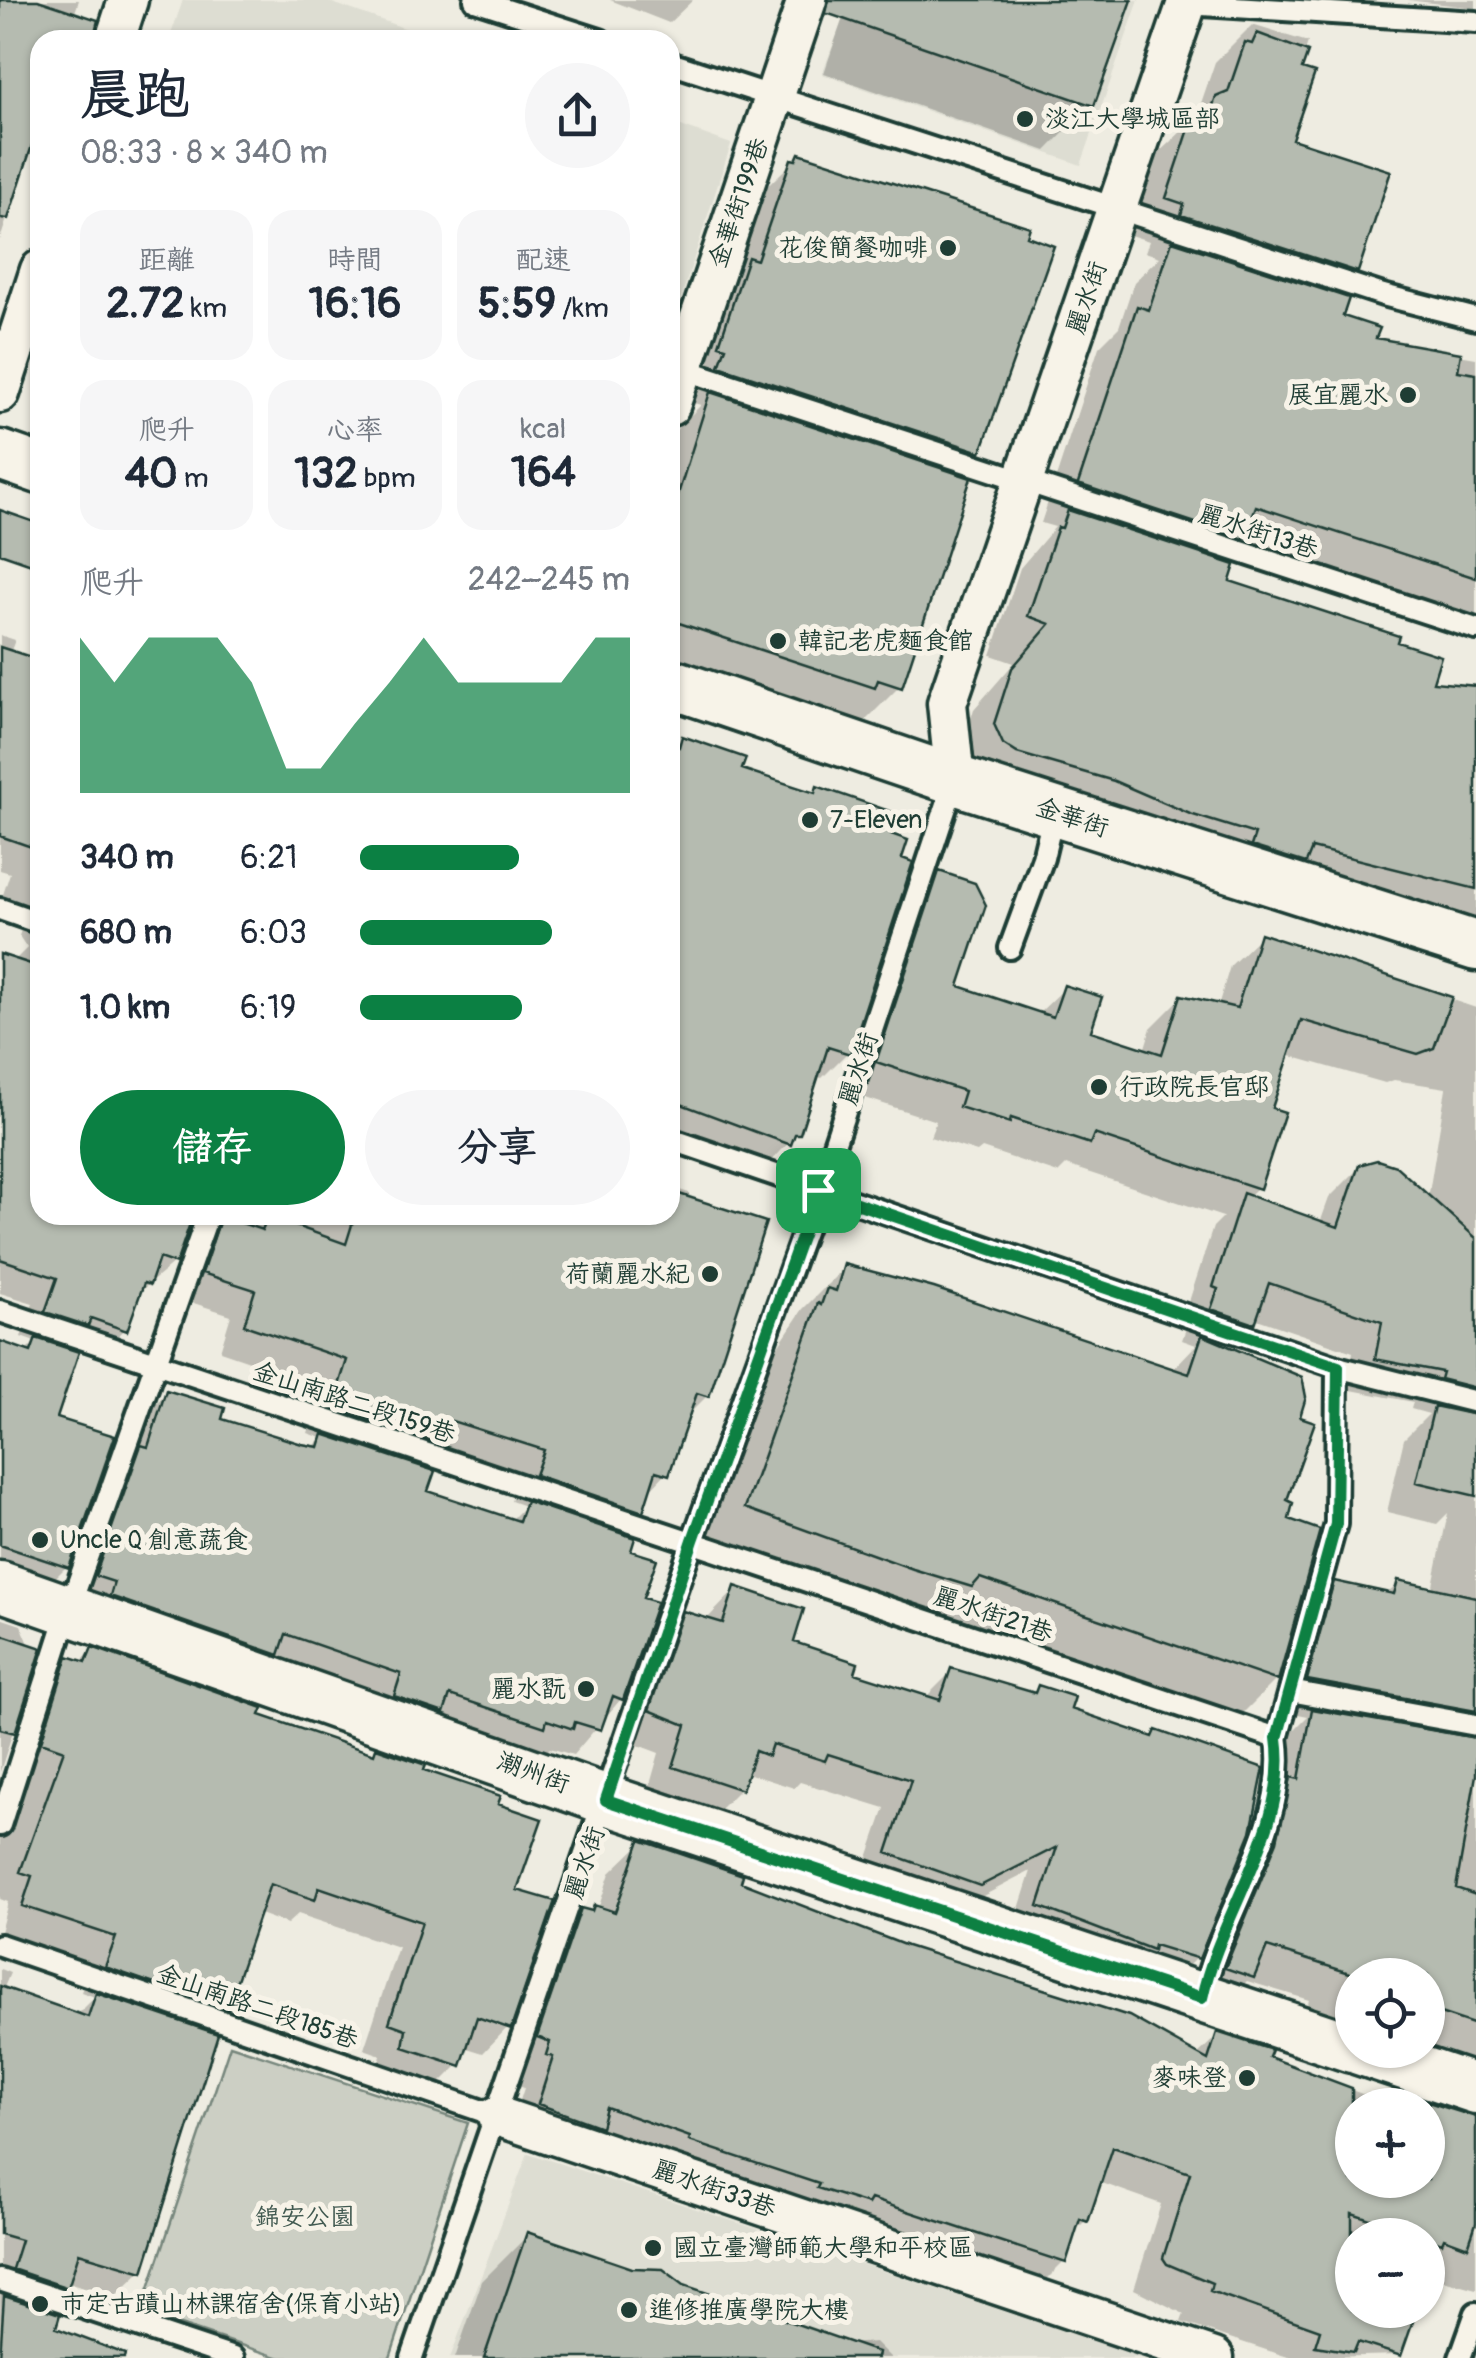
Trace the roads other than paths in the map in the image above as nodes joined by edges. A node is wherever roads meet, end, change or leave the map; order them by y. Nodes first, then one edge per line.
1 (128, 0) edge
2 (475, 0) edge
3 (807, 0) edge
4 (1187, 2) edge
5 (1476, 22) edge
6 (118, 30) edge
7 (569, 30) edge
8 (680, 65) edge
9 (775, 96) junction
10 (1117, 210) junction
11 (30, 301) edge
12 (1476, 318) edge
13 (683, 368) junction
14 (680, 377) edge
15 (0, 393) edge
16 (0, 455) edge
17 (30, 465) edge
18 (1024, 483) junction
19 (1476, 629) edge
20 (680, 686) edge
21 (956, 780) junction
22 (1054, 812) junction
23 (0, 909) edge
24 (30, 920) edge
25 (1476, 946) edge
26 (1010, 948) dead end
27 (680, 1142) edge
28 (818, 1190) junction
29 (205, 1225) edge
30 (0, 1312) edge
31 (156, 1365) junction
32 (1338, 1367) junction
33 (1476, 1402) edge
34 (693, 1540) junction
35 (0, 1586) edge
36 (69, 1609) junction
37 (1290, 1692) junction
38 (1476, 1725) edge
39 (1277, 1738) junction
40 (606, 1800) junction
41 (0, 1825) edge
42 (0, 1945) edge
43 (1202, 1998) junction
44 (1335, 2042) edge
45 (1413, 2068) edge
46 (1476, 2089) edge
47 (498, 2116) junction
48 (0, 2280) edge
49 (1476, 2313) edge
50 (233, 2358) edge
51 (412, 2358) edge
52 (1214, 2358) edge
53 (1460, 2358) edge

1 - 6 street
2 - 7 lane
3 - 9 street, 金華街199巷
4 - 5 lane
4 - 10 street, 麗水街
8 - 9 lane
9 - 10 lane
9 - 13 street, 金華街199巷
10 - 12 lane
10 - 18 street, 麗水街
11 - 15 street
13 - 14 street, 金華街199巷
13 - 18 lane, 麗水街13巷
16 - 17 street
18 - 19 lane, 麗水街13巷
18 - 21 street, 麗水街
20 - 21 street, 金華街
21 - 22 street, 金華街
21 - 28 lane, 麗水街
22 - 25 street, 金華街
22 - 26 lane
23 - 24 lane
27 - 28 lane
28 - 32 lane
28 - 34 lane, 麗水街
29 - 31 lane
30 - 31 lane, 金山南路二段159巷
31 - 34 lane, 金山南路二段159巷
31 - 36 lane
32 - 33 lane
32 - 37 lane
34 - 39 lane, 麗水街21巷
34 - 40 lane, 麗水街
35 - 36 street, 潮州街
36 - 40 street, 潮州街
36 - 41 lane
37 - 38 lane
37 - 39 lane
39 - 43 lane
40 - 43 street, 潮州街
40 - 47 lane, 麗水街
42 - 47 lane, 金山南路二段185巷
43 - 44 street, 潮州街
45 - 46 street, 潮州街
47 - 51 lane, 麗水街
47 - 52 street, 麗水街33巷
48 - 50 lane
49 - 53 lane

